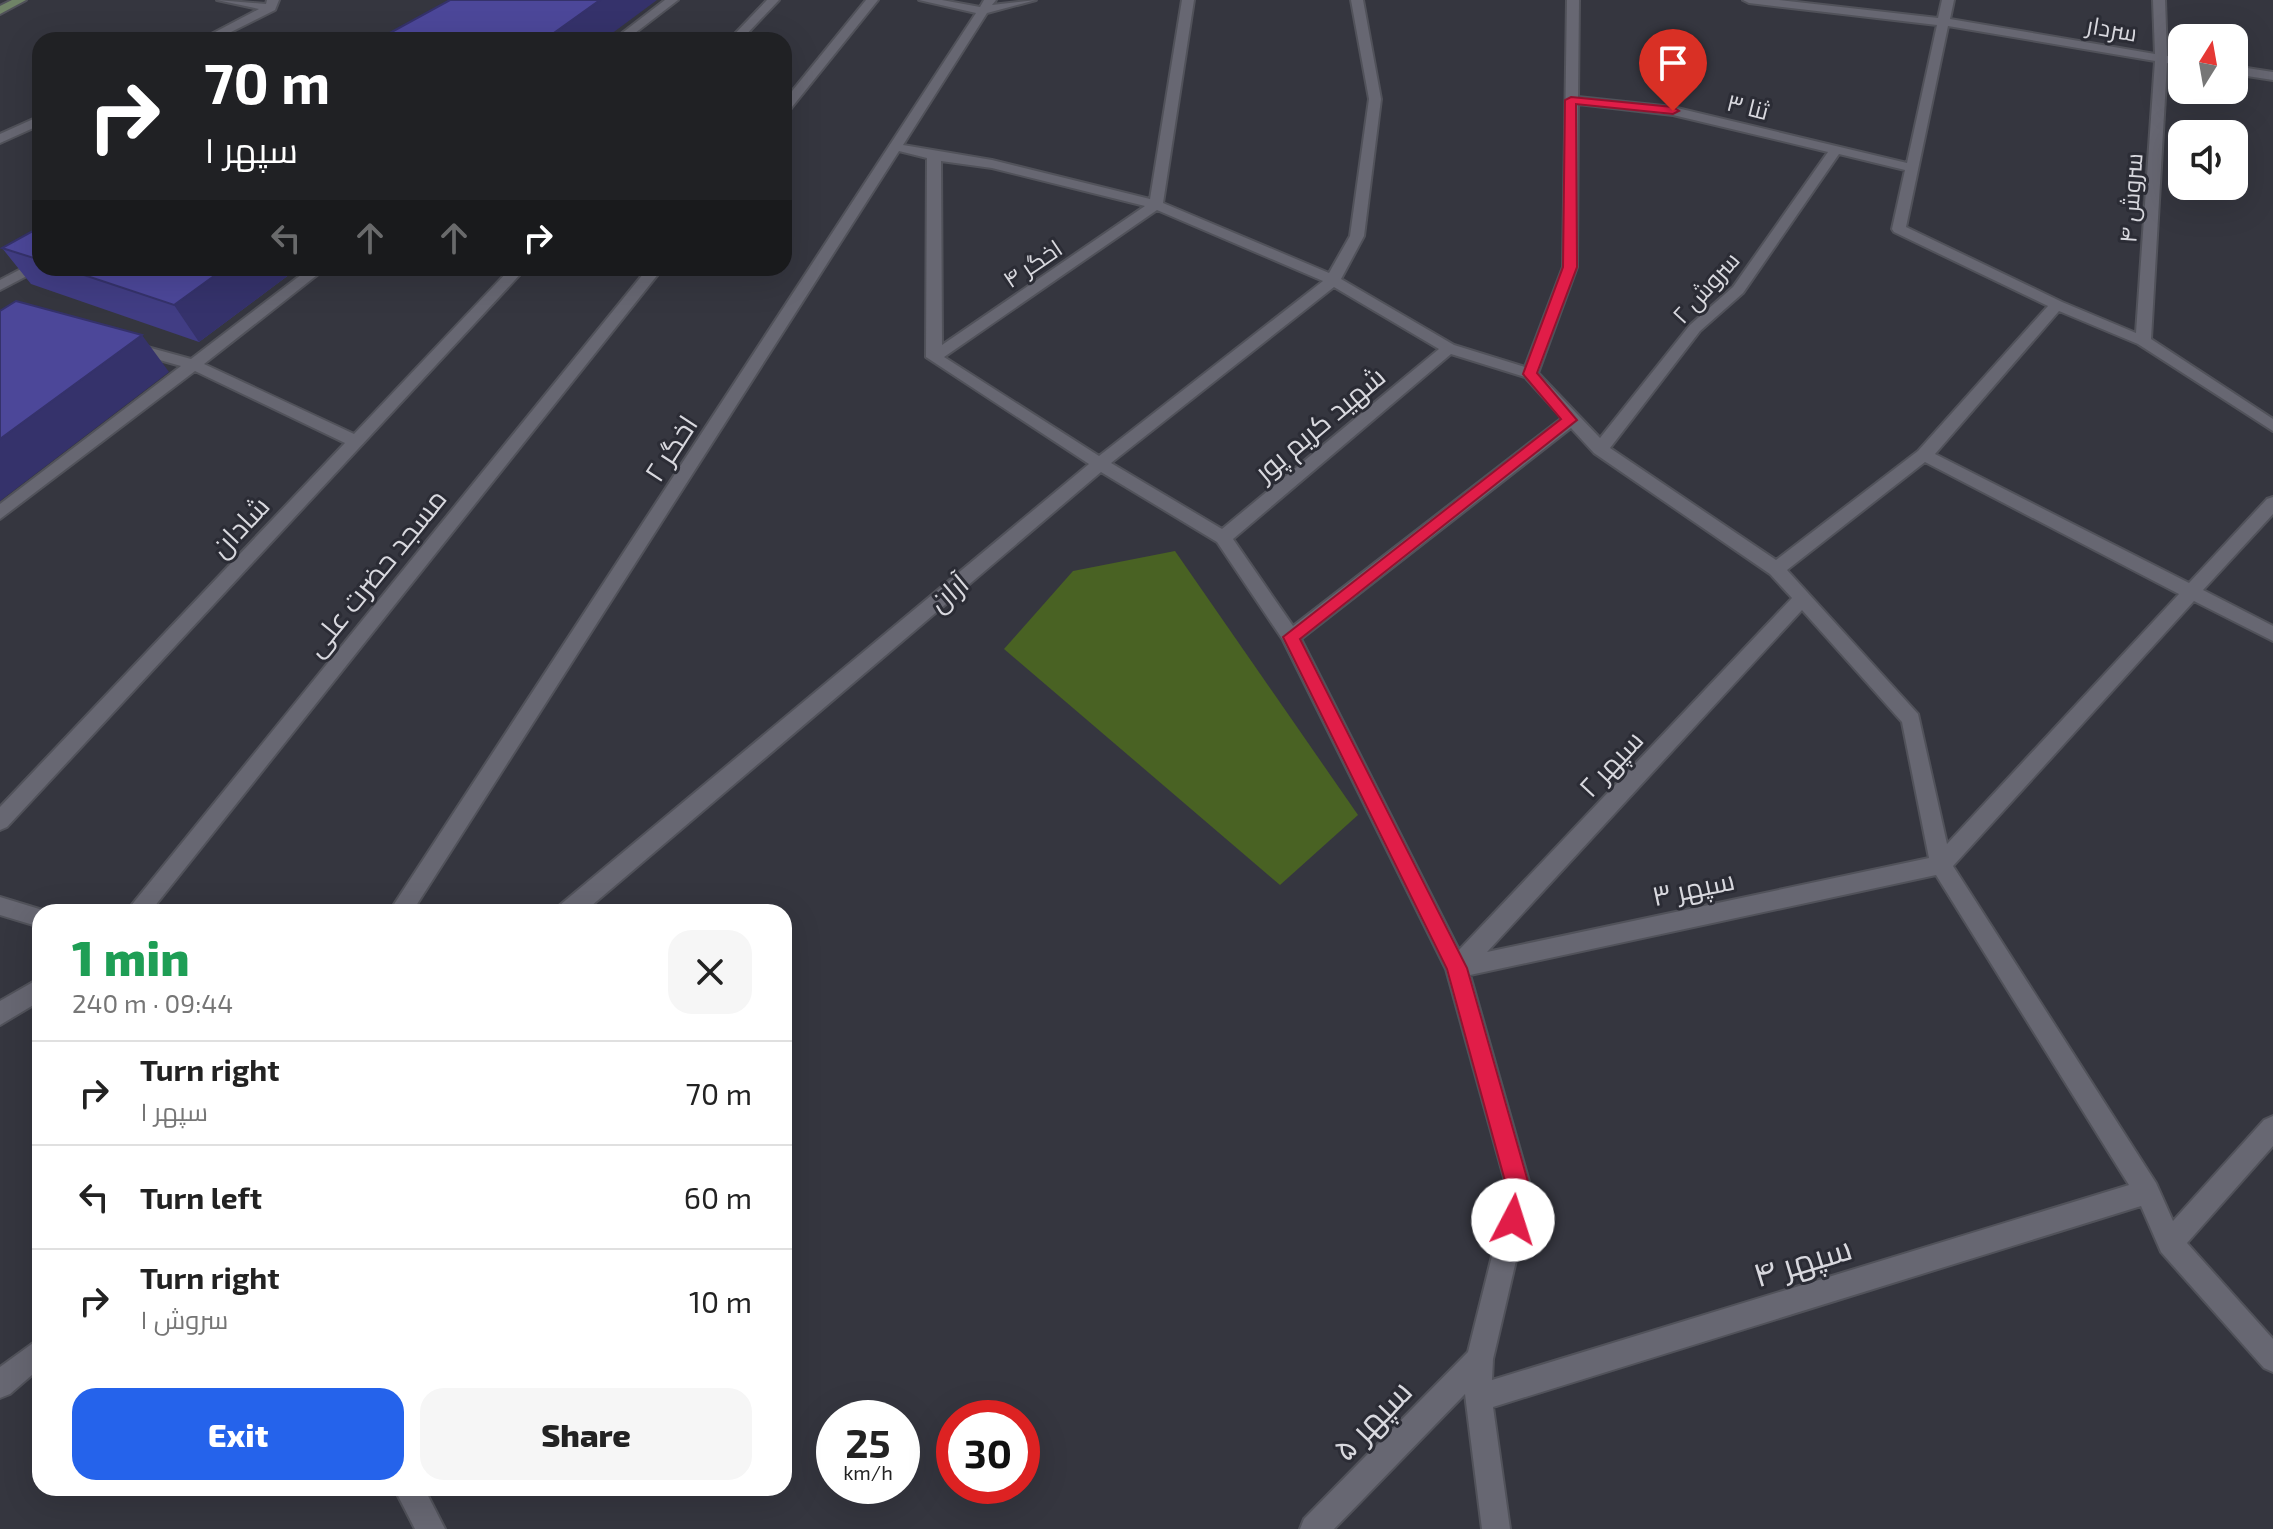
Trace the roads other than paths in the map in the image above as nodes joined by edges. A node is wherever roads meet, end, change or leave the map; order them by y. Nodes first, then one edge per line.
1 (20, 0) edge
2 (223, 0) edge
3 (672, 0) edge
4 (773, 0) edge
5 (872, 0) edge
6 (925, 0) edge
7 (1030, 0) edge
8 (1188, 0) edge
9 (1357, 0) edge
10 (1556, 0) edge
11 (1948, 0) edge
12 (2159, 0) edge
13 (1573, 1) edge
14 (1756, 1) edge
15 (272, 4) edge
16 (985, 5) edge
17 (0, 11) edge
18 (1944, 22) junction
19 (221, 32) edge
20 (630, 32) edge
21 (743, 32) edge
22 (2161, 59) junction
23 (2168, 60) edge
24 (2248, 72) edge
25 (2273, 76) edge
26 (792, 99) edge
27 (1571, 100) junction
28 (32, 124) edge
29 (2, 137) edge
30 (897, 147) junction
31 (1835, 151) junction
32 (934, 156) junction
33 (1912, 168) junction
34 (1156, 205) junction
35 (32, 268) edge
36 (308, 276) edge
37 (511, 276) edge
38 (650, 276) edge
39 (1333, 280) junction
40 (0, 286) edge
41 (2057, 305) junction
42 (2143, 341) junction
43 (120, 344) edge
44 (1449, 348) junction
45 (934, 357) junction
46 (192, 364) junction
47 (1530, 374) junction
48 (1570, 420) junction
49 (2273, 426) edge
50 (355, 441) junction
51 (1600, 449) junction
52 (1924, 455) junction
53 (1100, 464) junction
54 (2273, 503) edge
55 (0, 513) edge
56 (1223, 538) junction
57 (1776, 569) junction
58 (2190, 590) junction
59 (1804, 597) junction
60 (2273, 634) edge
61 (1291, 637) junction
62 (0, 821) edge
63 (1941, 865) junction
64 (143, 904) edge
65 (405, 904) edge
66 (578, 904) edge
67 (0, 906) edge
68 (32, 915) edge
69 (1457, 968) junction
70 (32, 993) edge
71 (0, 1014) edge
72 (2273, 1128) edge
73 (2147, 1192) junction
74 (2170, 1243) junction
75 (32, 1358) edge
76 (1480, 1359) junction
77 (2273, 1359) edge
78 (0, 1384) edge
79 (1478, 1398) junction
80 (412, 1496) edge
81 (431, 1529) edge
82 (1314, 1529) edge
83 (1496, 1529) edge

1 - 17 main road
2 - 15 street
3 - 20 street
4 - 21 street
5 - 26 street
6 - 16 street
7 - 16 street
8 - 34 street
9 - 39 street
10 - 13 street
11 - 18 street
12 - 22 street, سروش ۴
13 - 27 street
14 - 18 street, سردار
15 - 19 street
16 - 30 street, اخگر ۲
18 - 22 street, سردار
18 - 33 street
22 - 23 street, سردار
22 - 42 street, سروش ۴
24 - 25 street
27 - 31 street, ثنا ۳
27 - 47 street
28 - 29 street
30 - 32 street
30 - 65 street, اخگر ۲
31 - 33 street, ثنا ۳
31 - 51 street, سروش ۲
32 - 34 street
32 - 45 street
33 - 41 street
34 - 39 street
34 - 45 street, اخگر ۴
35 - 40 street
36 - 46 street
37 - 50 street, شادان
38 - 64 street, مسجد حضرت علی
39 - 44 street
39 - 53 street, آران
41 - 42 street
41 - 52 street
42 - 49 street
43 - 46 street
44 - 47 street
44 - 56 street, شهید کریم پور
45 - 53 street
46 - 50 street
46 - 55 street
47 - 48 street
48 - 51 street
48 - 61 street
50 - 62 street, شادان
51 - 57 street
52 - 57 street
52 - 58 street
53 - 56 street
53 - 66 street, آران
54 - 58 street
56 - 61 street
57 - 59 street
58 - 60 street
58 - 63 street
59 - 63 street
59 - 69 street, سپهر ۲
61 - 69 street
63 - 69 street, سپهر ۳
63 - 73 street
67 - 68 street
69 - 76 street
70 - 71 street
72 - 74 street
73 - 74 street
73 - 79 street, سپهر ۴
74 - 77 street
75 - 78 street
76 - 79 street
76 - 82 street, سپهر ۵
79 - 83 street
80 - 81 street

